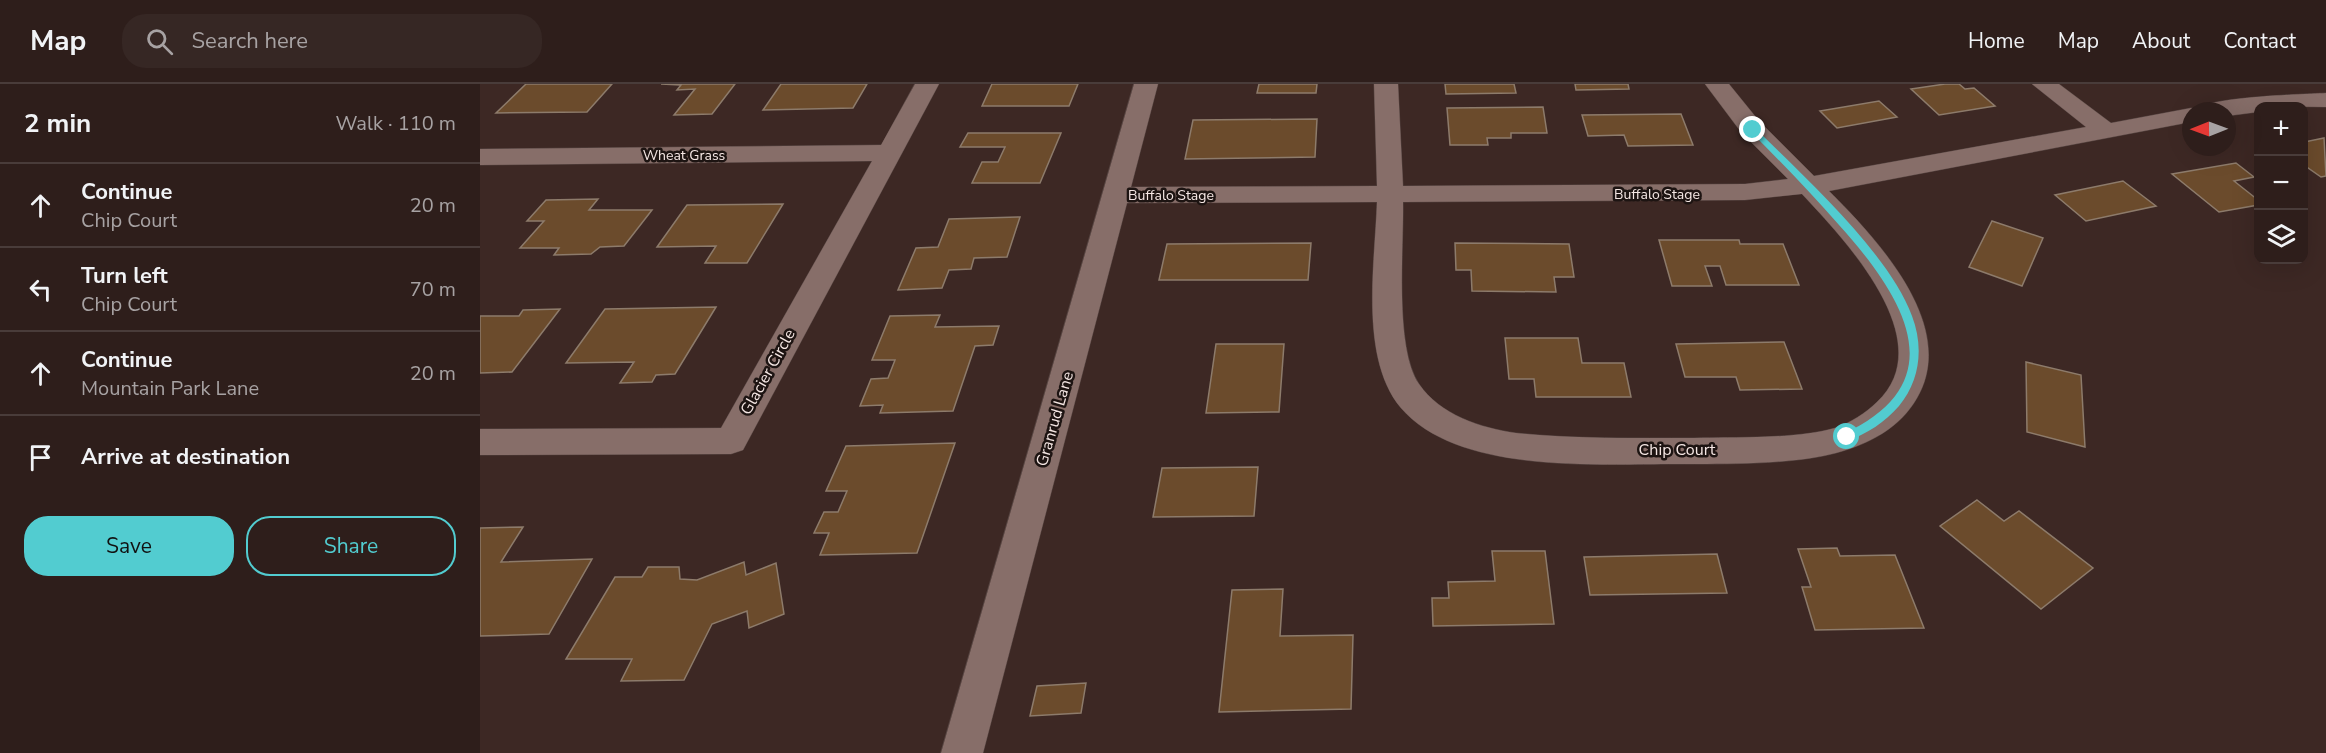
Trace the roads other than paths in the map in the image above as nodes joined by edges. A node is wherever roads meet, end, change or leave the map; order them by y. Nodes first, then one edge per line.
1 (927, 84) edge
2 (1146, 84) edge
3 (1386, 84) edge
4 (1717, 84) edge
5 (2044, 84) edge
6 (2326, 100) edge
7 (2236, 107) edge
8 (2182, 116) edge
9 (2106, 131) junction
10 (888, 153) junction
11 (480, 156) edge
12 (1809, 186) junction
13 (1390, 194) junction
14 (1117, 195) junction
15 (480, 442) edge
16 (962, 753) edge

1 - 10 street, Glacier Circle
2 - 14 street, Granrud Lane
3 - 13 street, Chip Court
4 - 12 street, Chip Court
5 - 9 street
6 - 7 street
8 - 9 street, Buffalo Stage
9 - 12 street, Buffalo Stage
10 - 11 street, Wheat Grass
10 - 15 street, Glacier Circle
12 - 13 street, Buffalo Stage
12 - 13 street, Chip Court
13 - 14 street, Buffalo Stage
14 - 16 street, Granrud Lane

